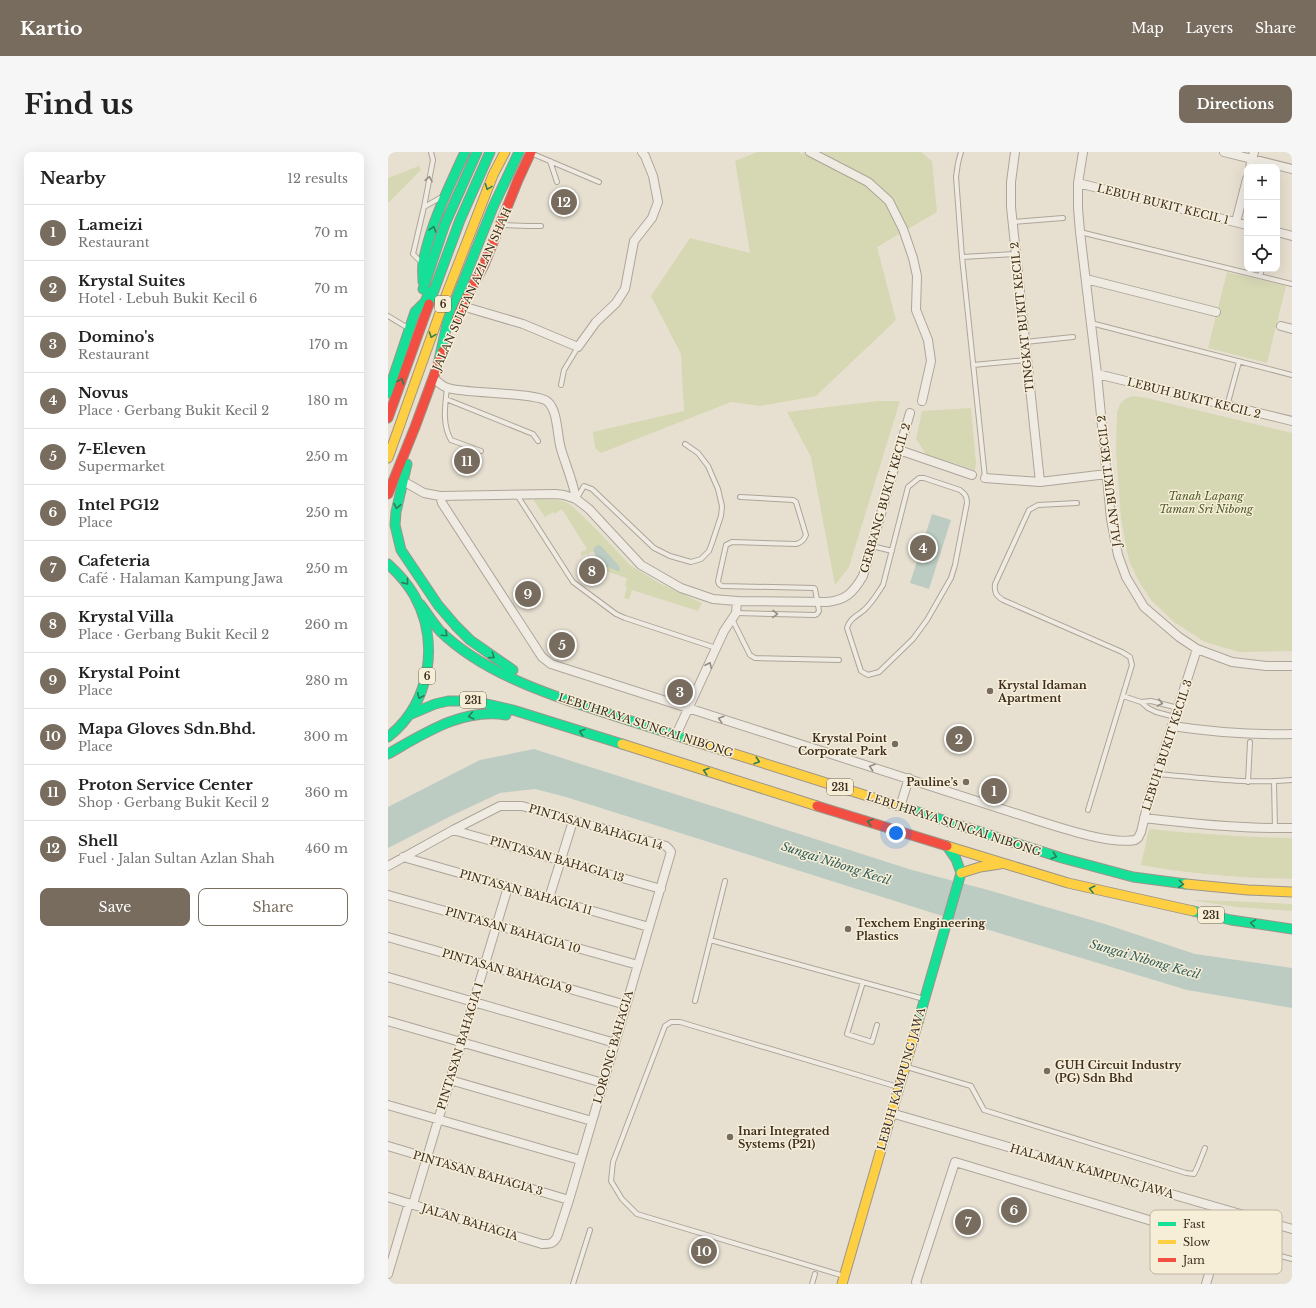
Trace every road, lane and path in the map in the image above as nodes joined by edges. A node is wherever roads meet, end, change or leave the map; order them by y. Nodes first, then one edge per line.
1 (431, 152) edge
2 (465, 152) edge
3 (477, 152) edge
4 (489, 152) edge
5 (505, 152) edge
6 (520, 152) edge
7 (531, 152) edge
8 (642, 152) edge
9 (810, 152) edge
10 (961, 152) edge
11 (1015, 152) edge
12 (1083, 152) edge
13 (1224, 152) edge
14 (1252, 159) edge
15 (550, 161) junction
16 (1292, 169) edge
17 (557, 182) dead end
18 (599, 182) dead end
19 (1078, 183) junction
20 (1244, 191) edge
21 (445, 195) junction
22 (424, 207) junction
23 (1063, 218) dead end
24 (1013, 222) junction
25 (1236, 222) junction
26 (501, 224) junction
27 (1244, 224) edge
28 (541, 226) dead end
29 (1080, 232) junction
30 (1280, 233) edge
31 (1292, 236) edge
32 (1015, 254) junction
33 (962, 257) junction
34 (423, 264) junction
35 (1261, 272) edge
36 (1260, 276) junction
37 (1086, 279) junction
38 (1292, 284) edge
39 (423, 289) junction
40 (462, 306) junction
41 (415, 312) junction
42 (1216, 312) dead end
43 (388, 316) edge
44 (1091, 323) junction
45 (1281, 326) dead end
46 (410, 329) junction
47 (1292, 329) edge
48 (1073, 338) dead end
49 (1025, 342) junction
50 (578, 347) junction
51 (439, 360) junction
52 (1027, 360) junction
53 (1239, 362) junction
54 (973, 364) junction
55 (1097, 374) junction
56 (1292, 375) edge
57 (433, 378) junction
58 (561, 385) dead end
59 (447, 388) junction
60 (388, 393) edge
61 (446, 399) junction
62 (922, 400) dead end
63 (1227, 406) junction
64 (910, 413) dead end
65 (388, 418) edge
66 (1292, 421) edge
67 (415, 427) junction
68 (538, 441) dead end
69 (685, 444) dead end
70 (900, 450) junction
71 (481, 451) dead end
72 (388, 458) edge
73 (1107, 474) junction
74 (972, 475) dead end
75 (985, 478) joint
76 (403, 481) junction
77 (1040, 482) junction
78 (388, 494) edge
79 (517, 495) junction
80 (440, 496) junction
81 (740, 498) dead end
82 (576, 499) junction
83 (1077, 503) dead end
84 (872, 546) junction
85 (892, 551) junction
86 (388, 563) edge
87 (737, 601) junction
88 (817, 602) junction
89 (420, 604) junction
90 (734, 616) junction
91 (717, 648) junction
92 (1197, 649) junction
93 (839, 660) dead end
94 (1292, 666) edge
95 (545, 692) junction
96 (1122, 696) junction
97 (1141, 702) junction
98 (686, 707) junction
99 (1178, 708) junction
100 (409, 715) junction
101 (1175, 717) junction
102 (538, 718) junction
103 (1172, 726) junction
104 (1292, 734) edge
105 (676, 735) junction
106 (388, 737) edge
107 (1250, 742) dead end
108 (388, 754) edge
109 (1156, 774) junction
110 (909, 778) junction
111 (1292, 780) edge
112 (1248, 782) junction
113 (1274, 782) junction
114 (900, 807) junction
115 (1088, 810) dead end
116 (1144, 818) junction
117 (573, 821) junction
118 (1275, 828) junction
119 (1292, 828) edge
120 (452, 830) junction
121 (947, 846) junction
122 (669, 849) joint
123 (403, 858) junction
124 (561, 861) junction
125 (1004, 864) junction
126 (388, 866) edge
127 (960, 876) junction
128 (725, 881) dead end
129 (508, 887) junction
130 (660, 889) junction
131 (1292, 892) edge
132 (388, 895) edge
133 (549, 898) junction
134 (496, 925) junction
135 (649, 927) junction
136 (1292, 929) edge
137 (388, 937) edge
138 (710, 940) junction
139 (485, 964) junction
140 (638, 965) junction
141 (388, 977) edge
142 (863, 982) junction
143 (924, 999) junction
144 (474, 1001) junction
145 (695, 1001) dead end
146 (626, 1005) junction
147 (388, 1023) edge
148 (877, 1024) dead end
149 (461, 1042) junction
150 (615, 1043) junction
151 (905, 1066) junction
152 (450, 1080) junction
153 (602, 1083) junction
154 (899, 1087) junction
155 (388, 1104) edge
156 (891, 1113) junction
157 (438, 1119) junction
158 (592, 1121) junction
159 (388, 1146) edge
160 (1205, 1148) dead end
161 (427, 1158) junction
162 (580, 1160) junction
163 (388, 1197) edge
164 (568, 1200) junction
165 (411, 1204) junction
166 (1225, 1210) edge
167 (1150, 1220) edge
168 (1282, 1226) edge
169 (1292, 1229) edge
170 (590, 1230) dead end
171 (552, 1244) joint
172 (1282, 1256) edge
173 (1292, 1259) edge
174 (388, 1274) edge
175 (815, 1274) dead end
176 (1209, 1274) edge
177 (843, 1280) edge
178 (574, 1284) edge
179 (812, 1284) edge
180 (917, 1284) edge
181 (1206, 1284) edge

22 -> 1 lane
2 - 21 main road, 6
3 - 39 main road
4 - 41 main road, 6
65 -> 4 main road, 6
5 -> 72 main road, JALAN SULTAN AZLAN SHAH / 6
6 - 51 main road
7 - 15 lane
7 - 26 main road, JALAN SULTAN AZLAN SHAH / 6
8 - 50 street
9 - 62 street
10 - 33 lane
11 - 24 street, TINGKAT BUKIT KECIL 2
12 - 19 street, JALAN BUKIT KECIL 2
13 - 14 street
14 - 16 street
15 - 17 lane
15 - 18 lane
19 - 25 street, LEBUH BUKIT KECIL 1
19 - 29 street, JALAN BUKIT KECIL 2
20 - 25 street
21 - 22 lane
34 -> 21 main road, 6
22 - 34 lane
23 - 24 lane
24 - 32 street, TINGKAT BUKIT KECIL 2
25 - 27 street, LEBUH BUKIT KECIL 1
26 - 28 lane
26 - 40 main road, JALAN SULTAN AZLAN SHAH / 6
29 - 36 lane
29 - 37 street, JALAN BUKIT KECIL 2
30 - 31 street
32 - 33 lane
32 - 49 street, TINGKAT BUKIT KECIL 2
33 - 54 lane
34 - 39 main road, 6
35 - 36 lane
36 - 38 lane
37 - 42 street
37 - 44 street, JALAN BUKIT KECIL 2
39 - 41 main road, 6
40 - 50 street
40 - 51 main road, JALAN SULTAN AZLAN SHAH / 6
41 - 46 main road, 6
43 - 46 lane
44 - 53 lane
44 - 55 street, JALAN BUKIT KECIL 2
45 - 47 street
46 - 60 main road, 6
48 - 49 lane
49 - 52 street, TINGKAT BUKIT KECIL 2
50 - 58 lane
51 - 57 main road, JALAN SULTAN AZLAN SHAH / 6
52 - 54 lane
52 - 77 street, TINGKAT BUKIT KECIL 2
53 - 56 lane
53 - 63 lane
54 - 75 lane
55 - 63 street, LEBUH BUKIT KECIL 2
55 - 73 street, JALAN BUKIT KECIL 2
57 - 59 street
57 - 67 main road, JALAN SULTAN AZLAN SHAH / 6
59 - 61 lane
59 - 82 street
61 - 68 lane
61 - 71 lane
63 - 66 street, LEBUH BUKIT KECIL 2
64 - 70 street, GERBANG BUKIT KECIL 2
67 - 76 main road
67 - 78 main road, JALAN SULTAN AZLAN SHAH / 6
69 - 82 lane
70 - 74 street
70 - 84 street, GERBANG BUKIT KECIL 2
73 - 77 street
73 - 92 street, JALAN BUKIT KECIL 2
75 - 77 street
76 - 80 street, GERBANG BUKIT KECIL 2
76 -> 95 main road
79 - 80 street, GERBANG BUKIT KECIL 2
79 - 82 street, GERBANG BUKIT KECIL 2
79 - 91 lane
80 - 98 street
81 - 88 lane
82 - 87 street, GERBANG BUKIT KECIL 2
83 - 96 lane
84 - 85 lane
84 - 88 street, GERBANG BUKIT KECIL 2
85 - 85 lane
86 -> 89 main road, 6
87 - 88 street, GERBANG BUKIT KECIL 2
87 - 90 street
90 -> 88 lane
89 -> 95 main road, LEBUHRAYA SUNGAI NIBONG / 231
89 -> 100 main road, 6
90 - 91 street
90 - 93 lane
98 -> 91 street
92 - 94 street, JALAN BUKIT KECIL 2
92 - 99 street, LEBUH BUKIT KECIL 3
95 - 105 main road, LEBUHRAYA SUNGAI NIBONG / 231
96 - 97 lane
96 - 115 lane
97 -> 99 lane
97 - 101 lane
98 - 105 street
110 -> 98 street
99 - 101 street, LEBUH BUKIT KECIL 3
100 - 102 main road, LEBUHRAYA SUNGAI NIBONG / 231
100 - 106 main road, 6
101 - 103 street, LEBUH BUKIT KECIL 3
102 -> 108 main road
121 -> 102 main road, LEBUHRAYA SUNGAI NIBONG / 231
103 - 104 street
103 - 109 street, LEBUH BUKIT KECIL 3
105 -> 114 main road, LEBUHRAYA SUNGAI NIBONG / 231
107 - 112 lane
109 - 112 lane
109 - 116 street, LEBUH BUKIT KECIL 3
110 - 114 street
110 - 116 street, LEBUH BUKIT KECIL 3
111 - 113 lane
112 - 113 lane
113 - 118 lane
114 -> 131 main road, LEBUHRAYA SUNGAI NIBONG / 231
116 - 118 street
117 - 120 street, PINTASAN BAHAGIA 14
117 - 122 street, PINTASAN BAHAGIA 14
117 - 124 street
118 - 119 street
120 - 123 street, PINTASAN BAHAGIA 14
120 - 124 street, PINTASAN BAHAGIA 13
121 - 125 main road, LEBUHRAYA SUNGAI NIBONG / 231
121 - 127 main road
122 - 130 street, LORONG BAHAGIA
123 - 126 street, PINTASAN BAHAGIA 14
123 - 129 street, PINTASAN BAHAGIA 11
124 - 130 street, PINTASAN BAHAGIA 13
124 - 133 street
125 - 127 main road
136 -> 125 main road, LEBUHRAYA SUNGAI NIBONG / 231
127 - 143 main road, LEBUH KAMPUNG JAWA
128 - 138 lane
129 - 133 street, PINTASAN BAHAGIA 11
129 - 134 street, PINTASAN BAHAGIA 1
130 - 135 street, LORONG BAHAGIA
132 - 134 street, PINTASAN BAHAGIA 10
133 - 135 street, PINTASAN BAHAGIA 11
134 - 139 street, PINTASAN BAHAGIA 1
134 - 140 street, PINTASAN BAHAGIA 10
135 - 140 street, LORONG BAHAGIA
137 - 139 street, PINTASAN BAHAGIA 9
138 - 142 lane
138 - 145 lane
139 - 144 street, PINTASAN BAHAGIA 1
139 - 146 street, PINTASAN BAHAGIA 9
140 - 146 street, LORONG BAHAGIA
141 - 144 street
142 - 143 lane
142 - 148 lane
143 - 151 main road, LEBUH KAMPUNG JAWA
144 - 149 street, PINTASAN BAHAGIA 1
144 - 150 street
146 - 150 street, LORONG BAHAGIA
147 - 149 street
149 - 152 street, PINTASAN BAHAGIA 1
149 - 153 street
150 - 153 street, LORONG BAHAGIA
151 - 154 main road, LEBUH KAMPUNG JAWA
151 - 160 lane
152 - 157 street, PINTASAN BAHAGIA 1
152 - 158 street
153 - 158 street, LORONG BAHAGIA
154 - 156 main road, LEBUH KAMPUNG JAWA
154 - 177 lane
155 - 157 street
156 - 166 street, HALAMAN KAMPUNG JAWA
156 - 177 main road, LEBUH KAMPUNG JAWA
157 - 161 street, PINTASAN BAHAGIA 1
157 - 162 street
158 - 162 street, LORONG BAHAGIA
159 - 161 street, PINTASAN BAHAGIA 3
161 - 164 street, PINTASAN BAHAGIA 3
161 - 165 street, PINTASAN BAHAGIA 1
162 - 164 street, LORONG BAHAGIA
163 - 165 street, JALAN BAHAGIA
164 - 171 street, LORONG BAHAGIA
165 - 171 street, JALAN BAHAGIA
165 - 174 street, PINTASAN BAHAGIA 1
167 - 180 street
168 - 169 street, HALAMAN KAMPUNG JAWA
170 - 178 lane
172 - 173 lane
175 - 179 lane
176 - 181 street

